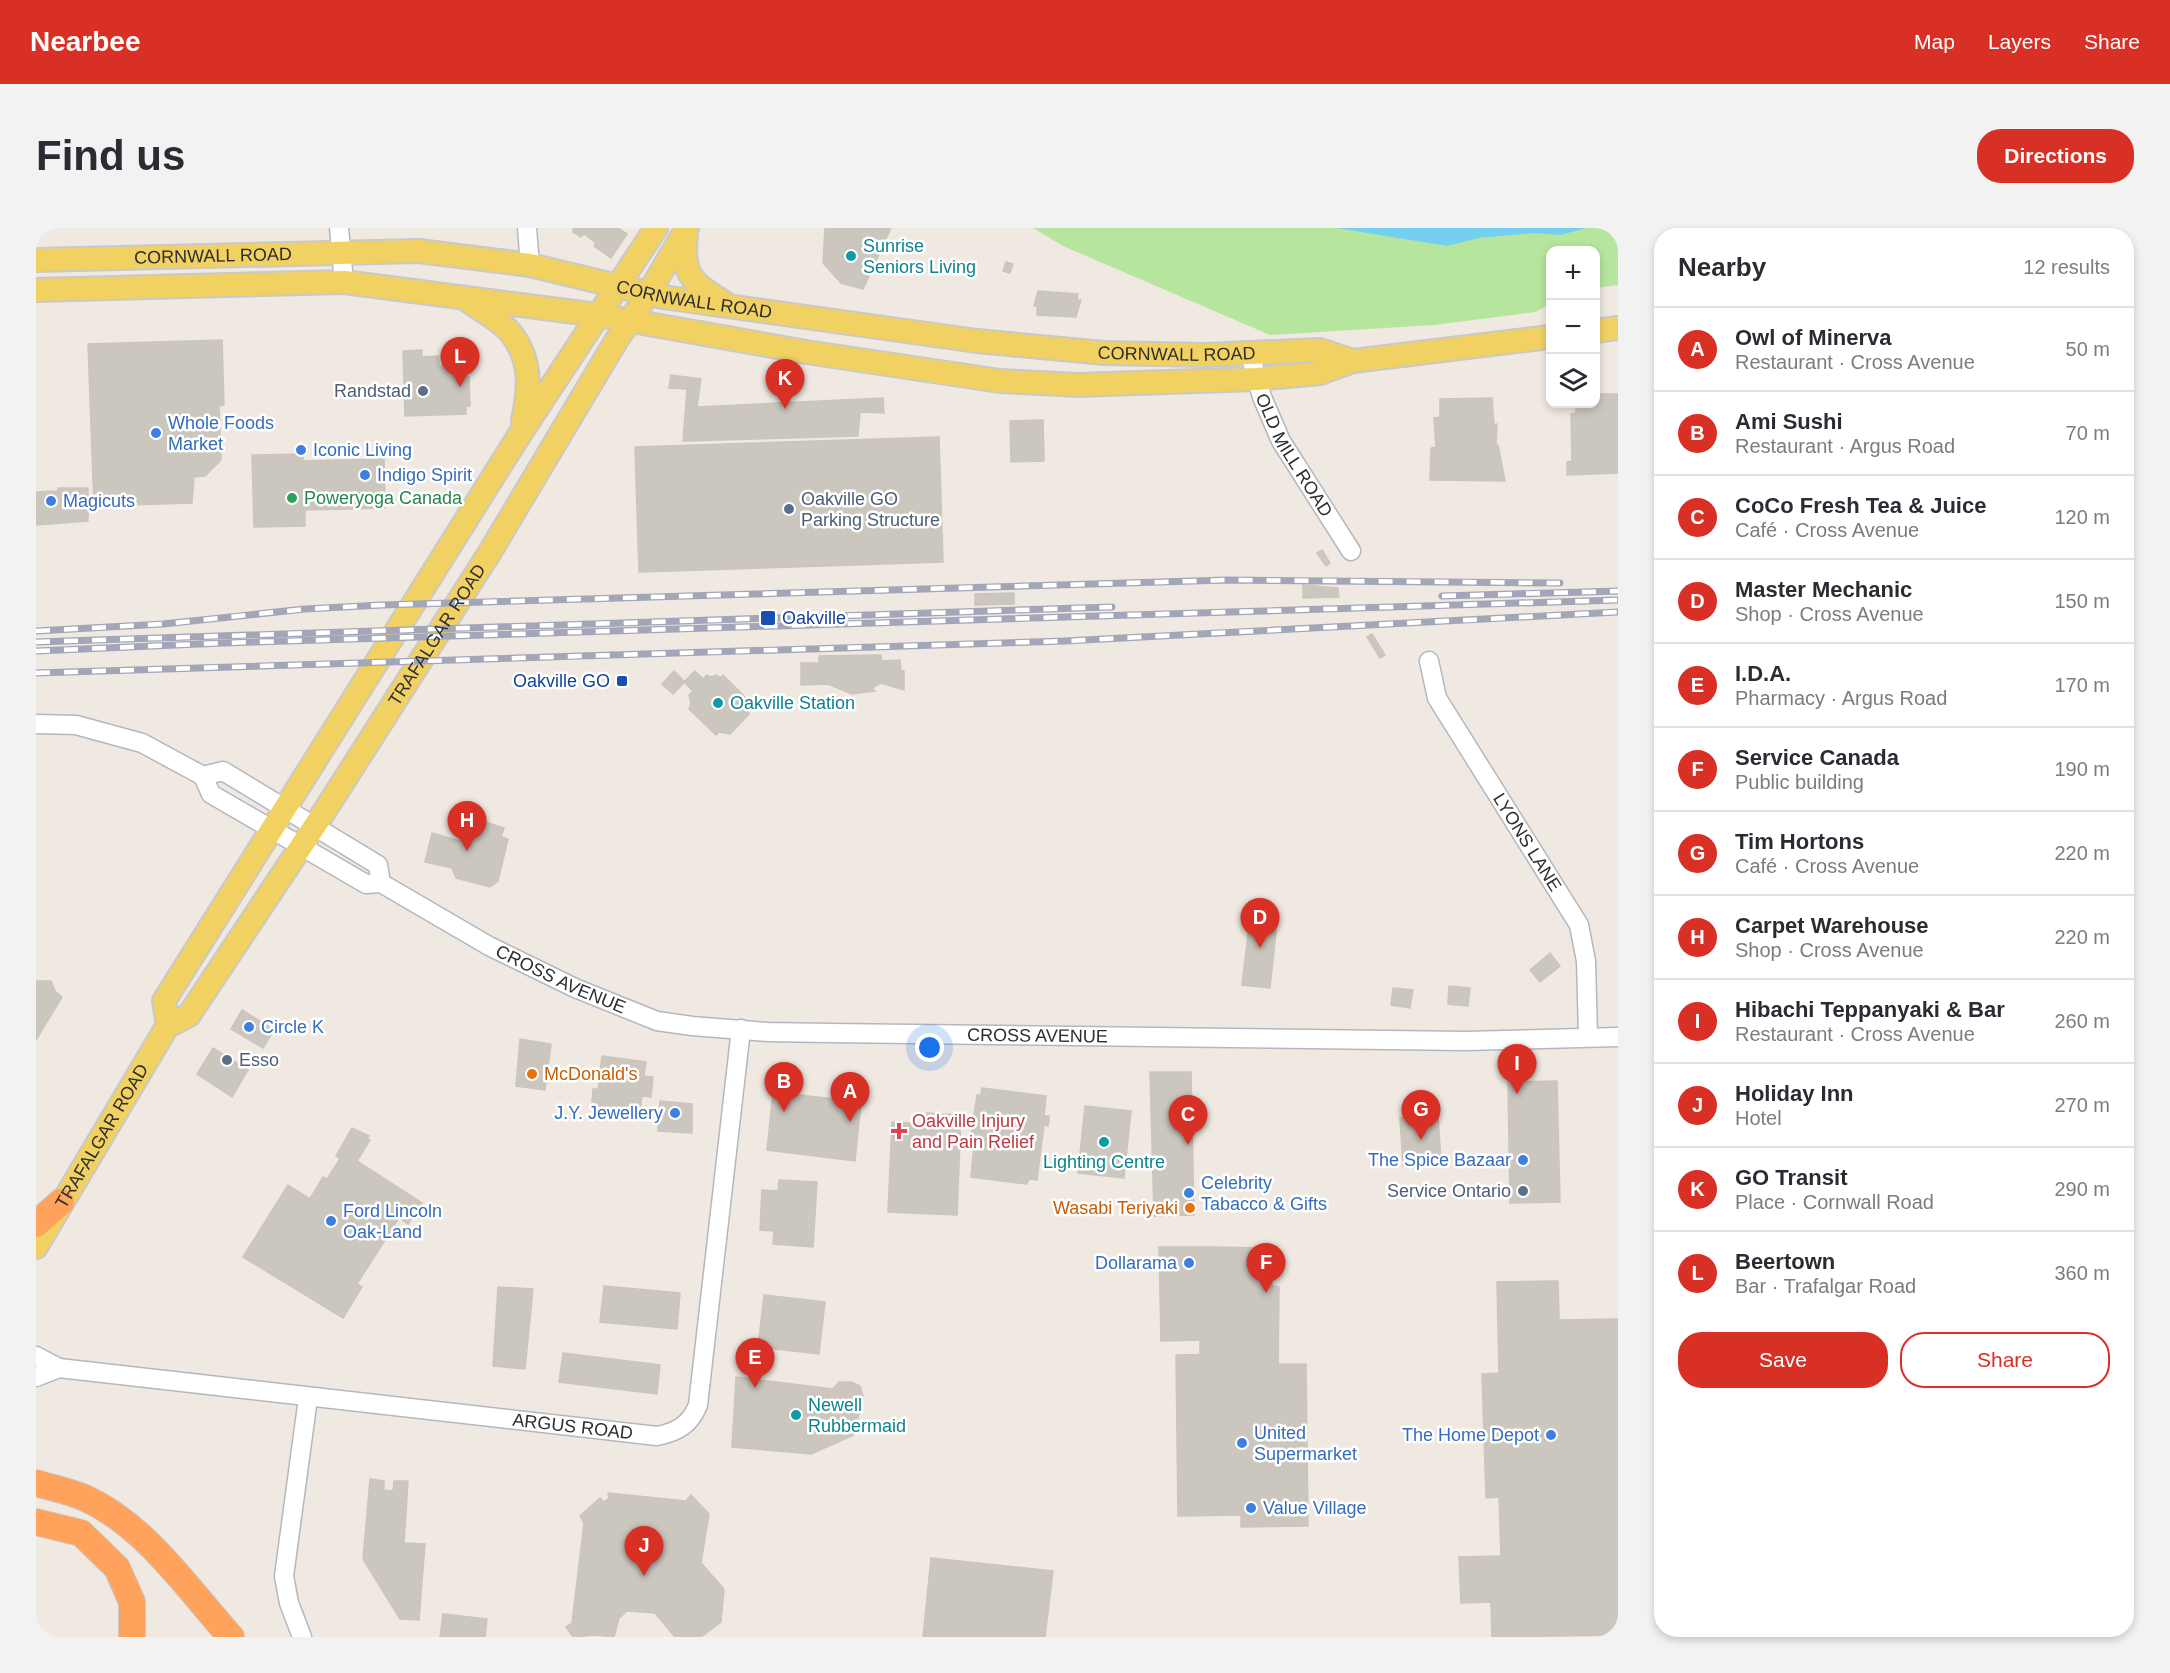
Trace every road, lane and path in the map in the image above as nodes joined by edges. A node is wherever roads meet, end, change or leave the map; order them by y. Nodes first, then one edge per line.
1 (339, 228) edge
2 (527, 228) edge
3 (656, 228) edge
4 (687, 229) edge
5 (343, 254) junction
6 (36, 260) edge
7 (530, 265) junction
8 (344, 282) junction
9 (616, 284) junction
10 (36, 290) edge
11 (648, 294) junction
12 (463, 298) junction
13 (732, 308) junction
14 (598, 315) junction
15 (630, 321) junction
16 (1618, 328) edge
17 (1600, 331) edge
18 (1546, 338) edge
19 (978, 341) junction
20 (1250, 354) junction
21 (1353, 361) junction
22 (980, 378) junction
23 (1257, 379) junction
24 (520, 434) junction
25 (1351, 551) dead end
26 (1429, 661) dead end
27 (36, 724) edge
28 (203, 776) junction
29 (284, 808) junction
30 (314, 826) junction
31 (270, 829) junction
32 (300, 847) junction
33 (381, 882) junction
34 (168, 1026) junction
35 (741, 1029) junction
36 (1588, 1036) junction
37 (1618, 1037) edge
38 (61, 1202) junction
39 (36, 1224) edge
40 (36, 1247) edge
41 (36, 1356) edge
42 (59, 1368) junction
43 (36, 1377) edge
44 (308, 1398) junction
45 (36, 1483) edge
46 (36, 1522) edge
47 (132, 1637) edge
48 (231, 1637) edge
49 (302, 1637) edge

1 - 5 street
2 - 7 street
3 - 9 main road, TRAFALGAR ROAD
4 - 11 main road, TRAFALGAR ROAD
4 - 13 main road
5 - 6 main road, CORNWALL ROAD
5 - 7 main road, CORNWALL ROAD
5 - 8 street
7 - 9 main road, CORNWALL ROAD
8 - 10 main road, CORNWALL ROAD
8 - 12 main road, CORNWALL ROAD
9 - 11 main road, CORNWALL ROAD
9 - 14 main road, TRAFALGAR ROAD
11 - 13 main road, CORNWALL ROAD
11 - 15 main road, TRAFALGAR ROAD
12 - 14 main road, CORNWALL ROAD
12 - 24 main road
13 - 19 main road, CORNWALL ROAD
14 - 15 main road, CORNWALL ROAD
14 - 24 main road, TRAFALGAR ROAD
15 - 22 main road, CORNWALL ROAD
15 - 30 main road, TRAFALGAR ROAD
16 - 17 main road
18 - 21 main road, CORNWALL ROAD
19 - 20 main road, CORNWALL ROAD
19 - 22 main road
20 - 21 main road, CORNWALL ROAD
20 - 23 street, OLD MILL ROAD
21 - 23 main road, CORNWALL ROAD
22 - 23 main road, CORNWALL ROAD
23 - 25 street, OLD MILL ROAD
24 - 29 main road, TRAFALGAR ROAD
26 - 36 street, LYONS LANE
27 - 28 street
28 - 29 street, CROSS AVENUE
28 - 31 street, CROSS AVENUE
29 - 30 street, CROSS AVENUE
29 - 31 main road, TRAFALGAR ROAD
30 - 32 main road, TRAFALGAR ROAD
30 - 33 street, CROSS AVENUE
31 - 32 street, CROSS AVENUE
31 - 34 main road, TRAFALGAR ROAD
32 - 33 street, CROSS AVENUE
32 - 34 main road, TRAFALGAR ROAD
33 - 35 street, CROSS AVENUE
34 - 38 main road, TRAFALGAR ROAD
35 - 36 street, CROSS AVENUE
35 - 44 street, ARGUS ROAD
36 - 37 street, CROSS AVENUE
38 - 39 highway
38 - 40 main road, TRAFALGAR ROAD
41 - 42 street, ARGUS ROAD
42 - 43 street, ARGUS ROAD
42 - 44 street, ARGUS ROAD
44 - 49 street
45 - 48 highway
46 - 47 highway

